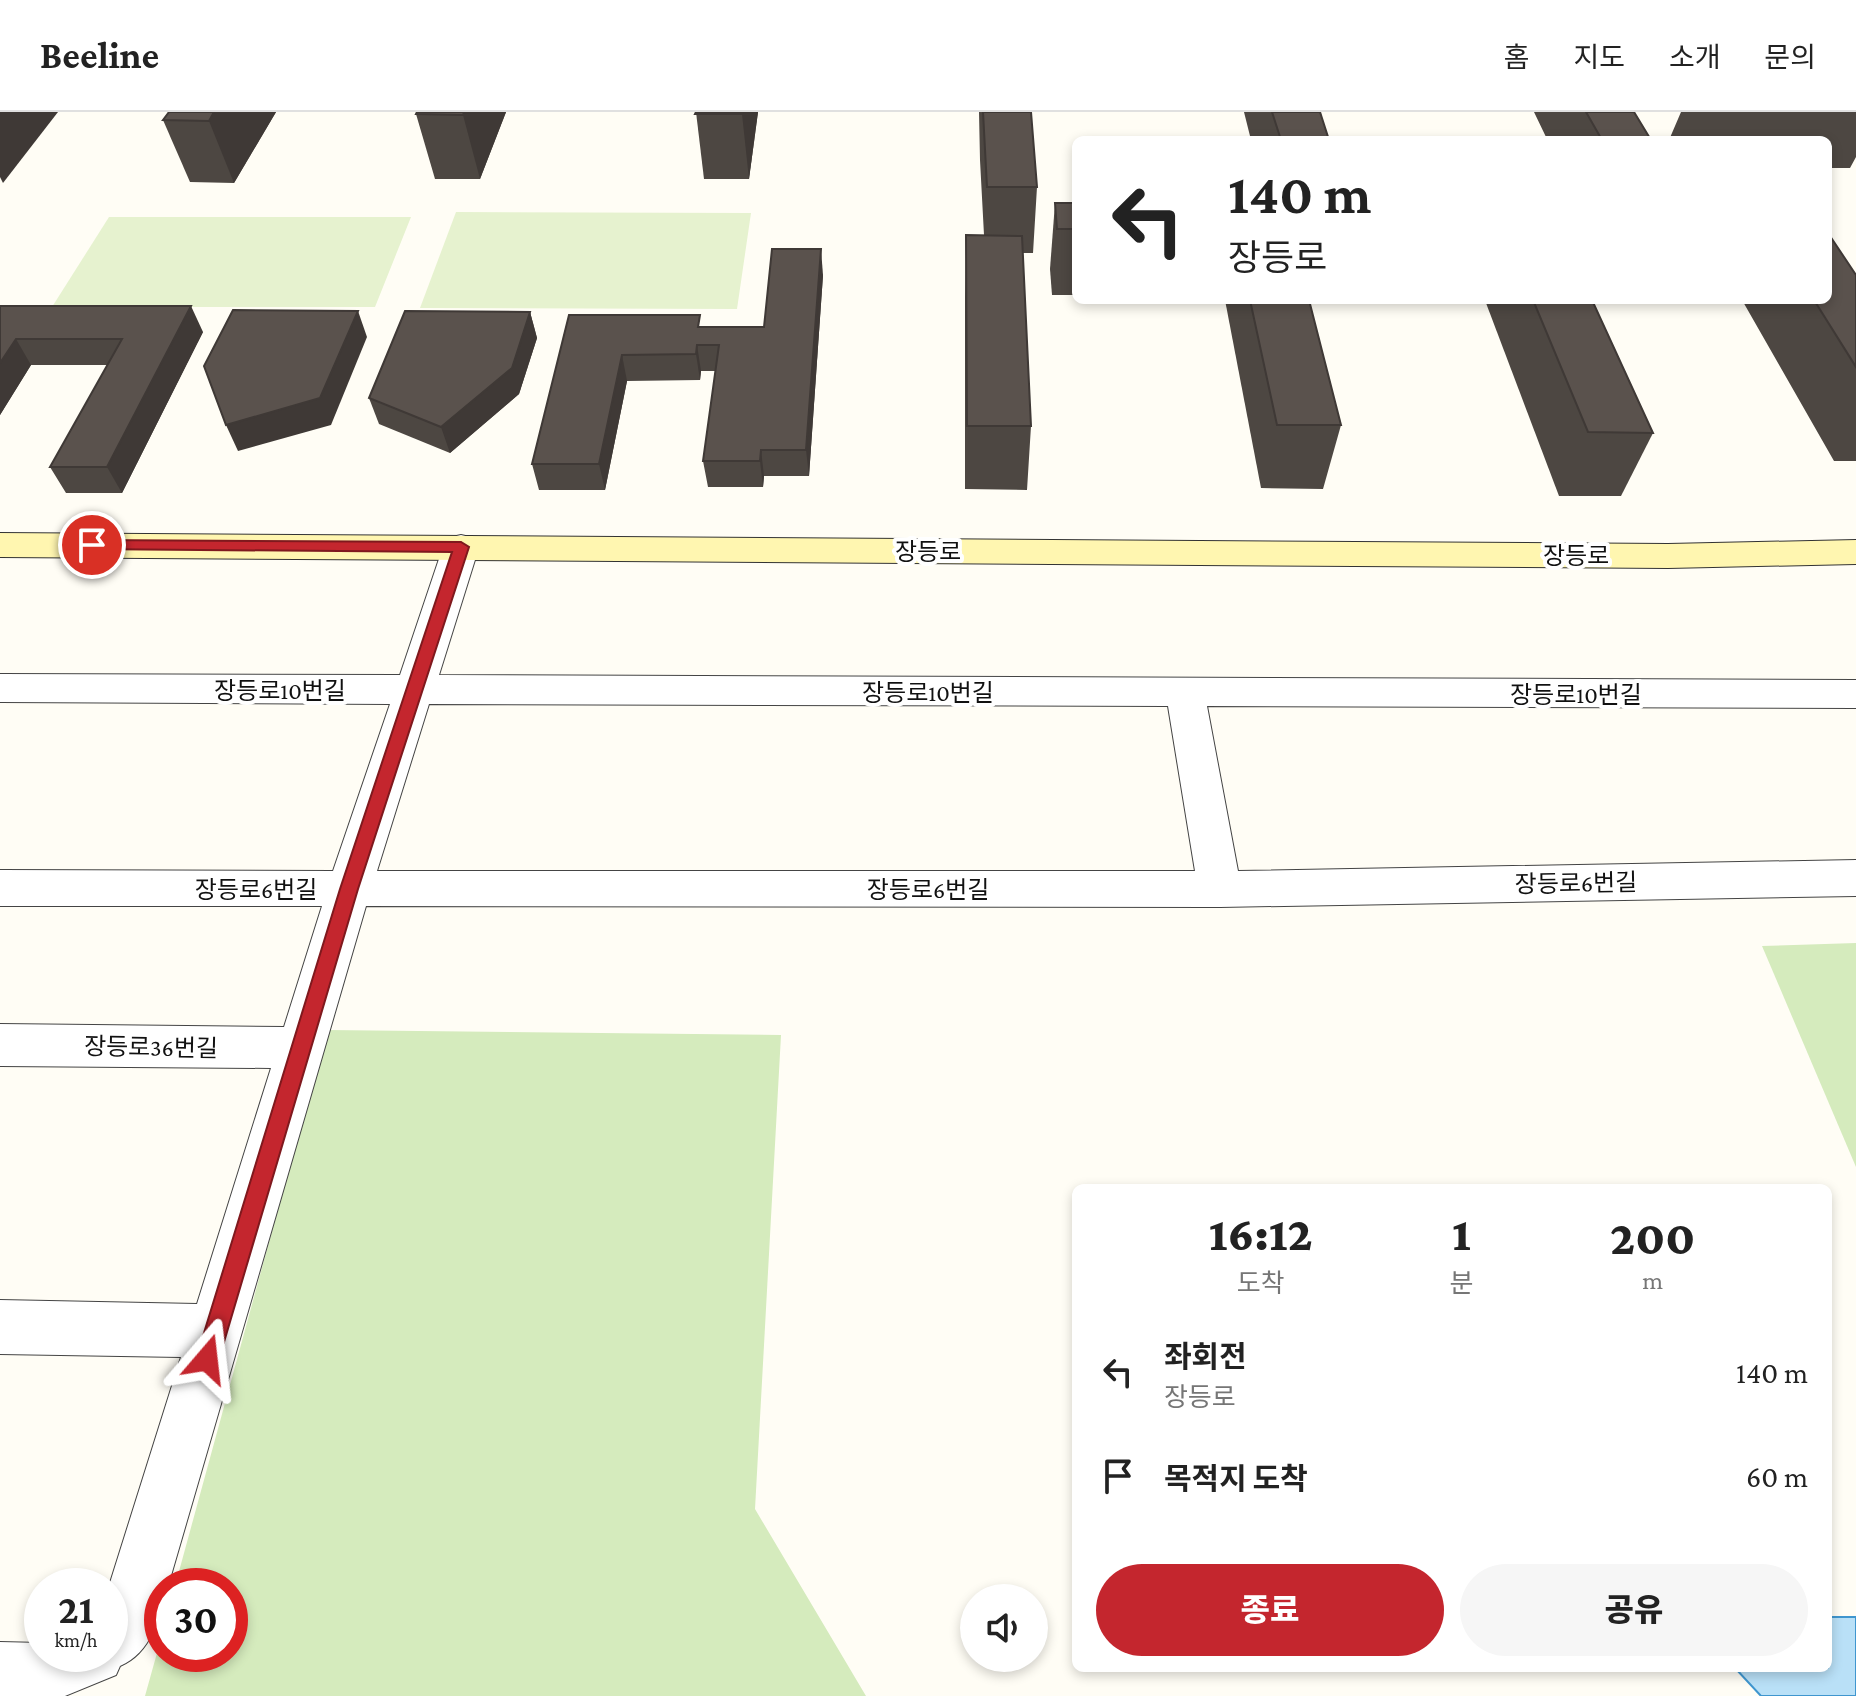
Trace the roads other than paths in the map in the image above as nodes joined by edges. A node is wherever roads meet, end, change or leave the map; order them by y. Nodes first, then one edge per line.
1 (0, 545) edge
2 (461, 547) junction
3 (1856, 552) edge
4 (0, 688) edge
5 (414, 690) junction
6 (1185, 692) junction
7 (1856, 694) edge
8 (1856, 878) edge
9 (0, 888) edge
10 (349, 889) junction
11 (1220, 889) junction
12 (0, 1045) edge
13 (301, 1048) junction
14 (0, 1327) edge
15 (216, 1331) junction
16 (128, 1618) edge
17 (48, 1672) edge
18 (0, 1673) edge

1 - 2 main road, 장등로
2 - 3 main road, 장등로
2 - 5 street
4 - 5 street, 장등로10번길
5 - 6 street, 장등로10번길
5 - 10 street
6 - 7 street, 장등로10번길
6 - 11 street
8 - 11 street, 장등로6번길
9 - 10 street, 장등로6번길
10 - 11 street, 장등로6번길
10 - 13 street
12 - 13 street, 장등로36번길
13 - 15 street
14 - 15 street
15 - 16 street
17 - 18 street

